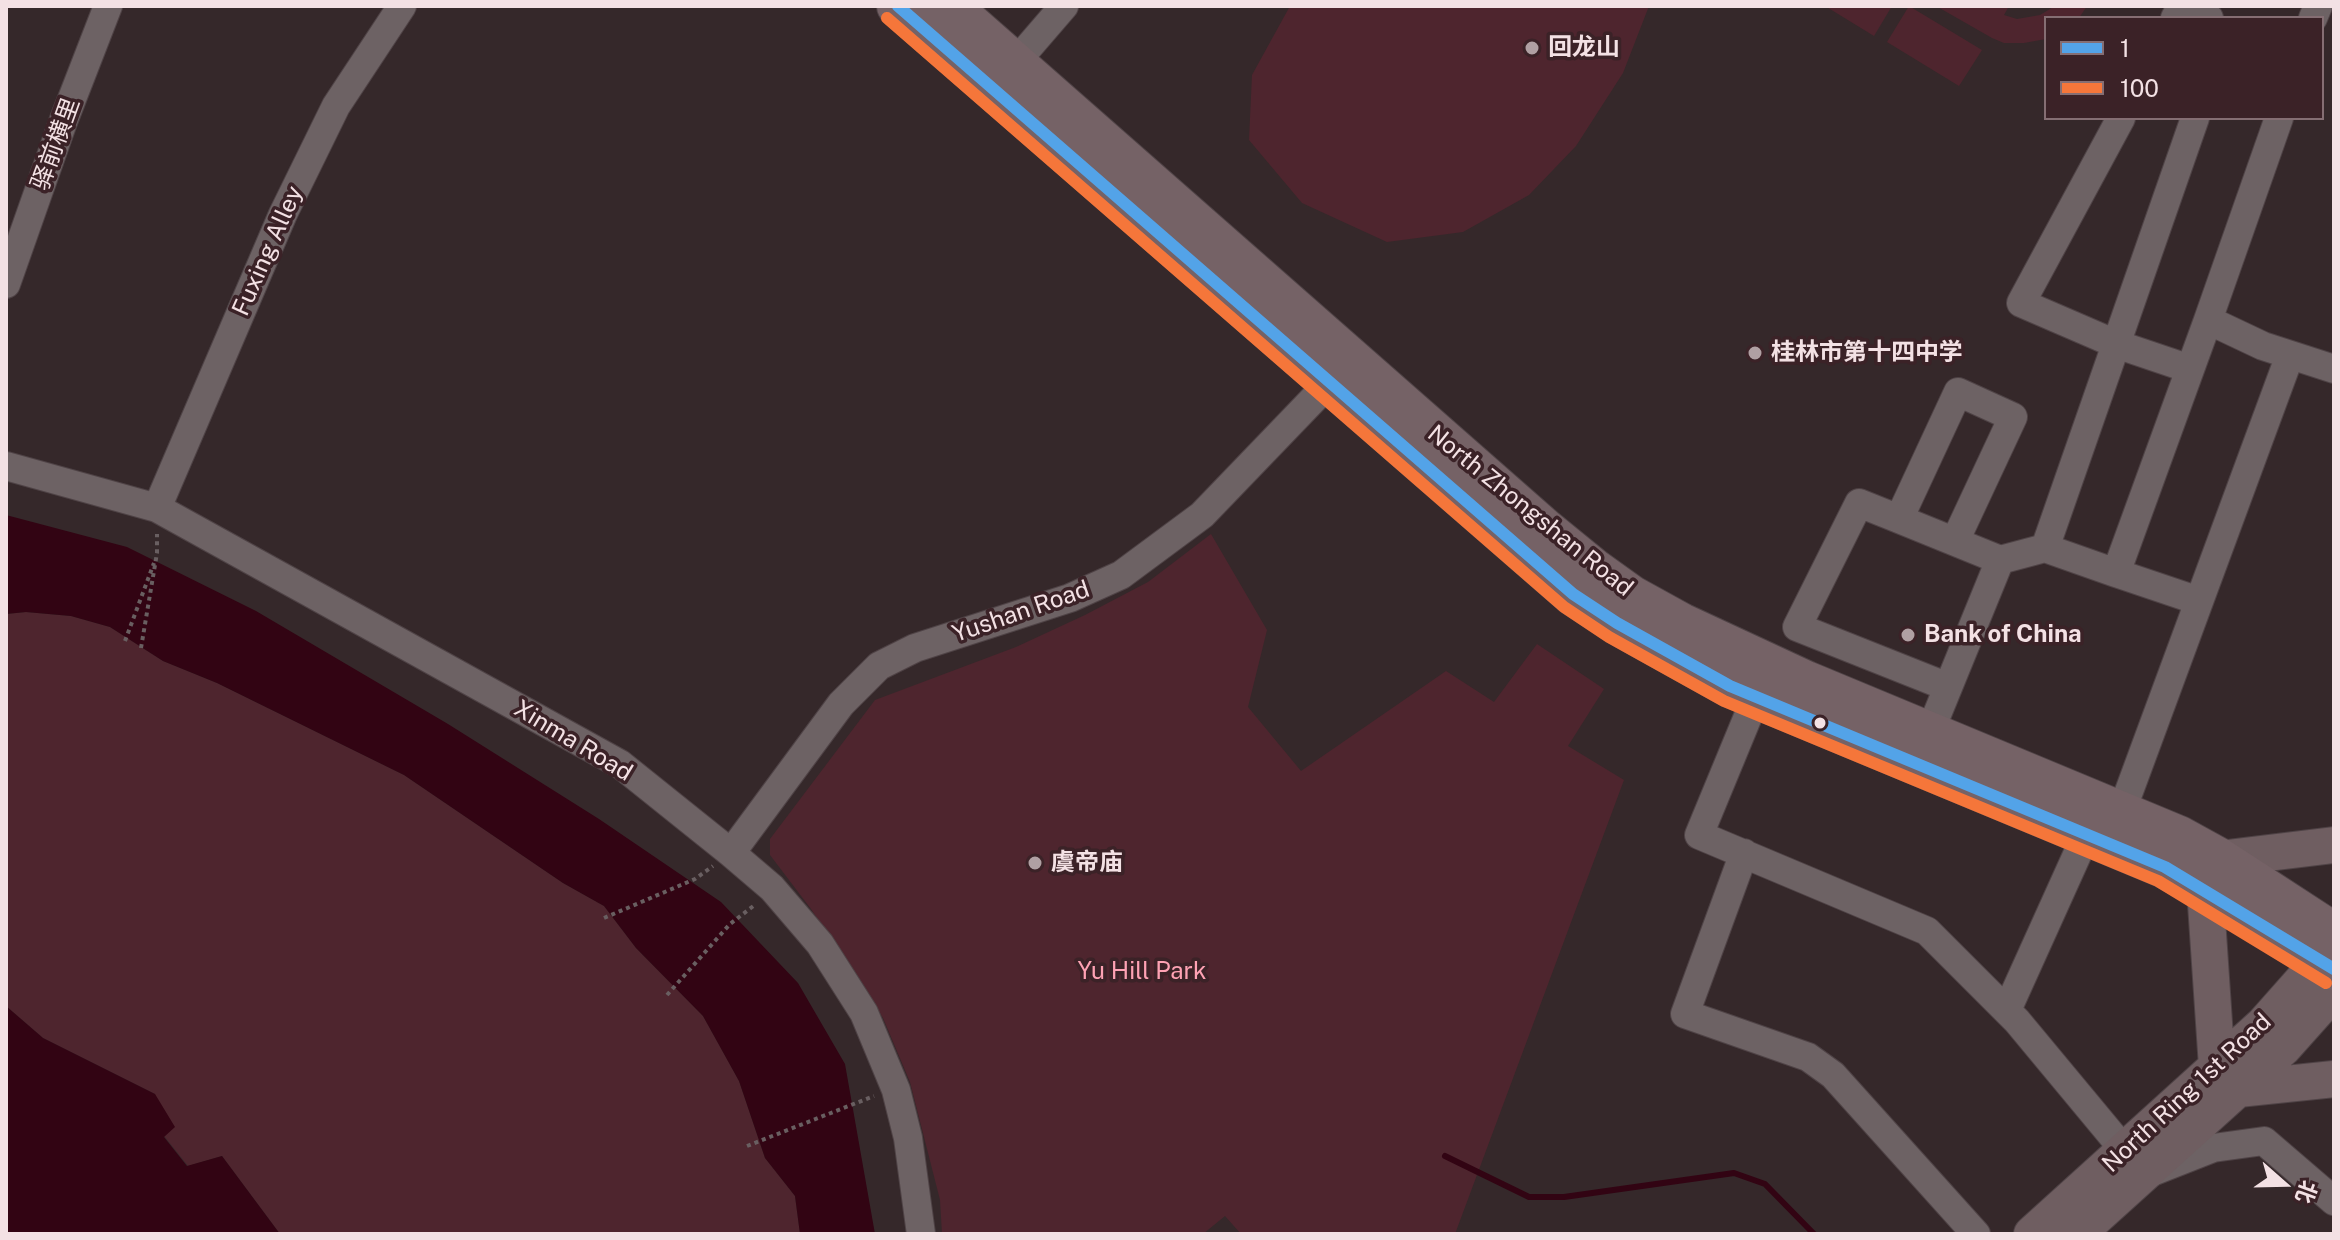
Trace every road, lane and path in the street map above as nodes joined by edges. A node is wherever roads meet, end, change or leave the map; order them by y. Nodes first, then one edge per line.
1 (108, 6) edge
2 (402, 6) edge
3 (898, 6) edge
4 (949, 6) edge
5 (1064, 6) edge
6 (2176, 16) edge
7 (2204, 16) edge
8 (1014, 64) junction
9 (2120, 120) edge
10 (2194, 120) edge
11 (2278, 120) edge
12 (6, 284) edge
13 (2208, 320) junction
14 (2116, 344) junction
15 (2290, 355) junction
16 (2190, 369) junction
17 (2334, 369) edge
18 (1329, 383) junction
19 (6, 466) edge
20 (157, 508) junction
21 (1899, 519) junction
22 (1955, 541) junction
23 (2045, 548) junction
24 (2000, 560) junction
25 (2116, 573) junction
26 (2199, 601) junction
27 (125, 641) dead end
28 (141, 648) dead end
29 (1948, 687) junction
30 (1756, 697) junction
31 (1929, 734) junction
32 (2104, 824) junction
33 (2334, 845) edge
34 (731, 853) junction
35 (1744, 853) junction
36 (2212, 874) junction
37 (695, 879) dead end
38 (743, 917) dead end
39 (604, 918) dead end
40 (2331, 960) edge
41 (667, 995) dead end
42 (2007, 1010) junction
43 (2228, 1078) junction
44 (2334, 1079) edge
45 (859, 1100) dead end
46 (747, 1146) dead end
47 (2132, 1164) junction
48 (2334, 1201) edge
49 (921, 1234) edge
50 (1976, 1234) edge
51 (2032, 1234) edge
52 (2077, 1234) edge

1 - 12 street, 驿前横里
2 - 20 street, Fuxing Alley
3 - 18 highway, North Zhongshan Road
4 - 8 highway, North Zhongshan Road
5 - 8 street
6 - 7 street
8 - 31 highway, North Zhongshan Road
9 - 14 street
10 - 14 street
11 - 13 street
13 - 15 street
13 - 16 street
14 - 16 street
14 - 23 street
15 - 17 street
15 - 26 street
16 - 25 street
18 - 30 highway, North Zhongshan Road
18 - 34 street, Yushan Road
19 - 20 street, Xinma Road
20 - 34 street, Xinma Road
21 - 22 street
21 - 22 street
21 - 29 street
22 - 24 street
23 - 24 street
23 - 25 street
24 - 29 street
25 - 26 street
26 - 32 street
27 - 28 path
29 - 31 street
30 - 32 highway, North Zhongshan Road
30 - 35 street
31 - 32 highway, North Zhongshan Road
32 - 36 highway, North Zhongshan Road
32 - 42 street
33 - 36 main road
34 - 49 street, Xinma Road
35 - 42 street
35 - 50 street
36 - 40 highway, North Zhongshan Road
36 - 43 main road
37 - 39 path
38 - 41 path
40 - 43 main road, North Ring 1st Road
42 - 47 street
43 - 44 main road
43 - 47 main road, North Ring 1st Road
45 - 46 path
47 - 48 street
47 - 51 main road, North Ring 1st Road
47 - 52 main road, North Ring 1st Road

